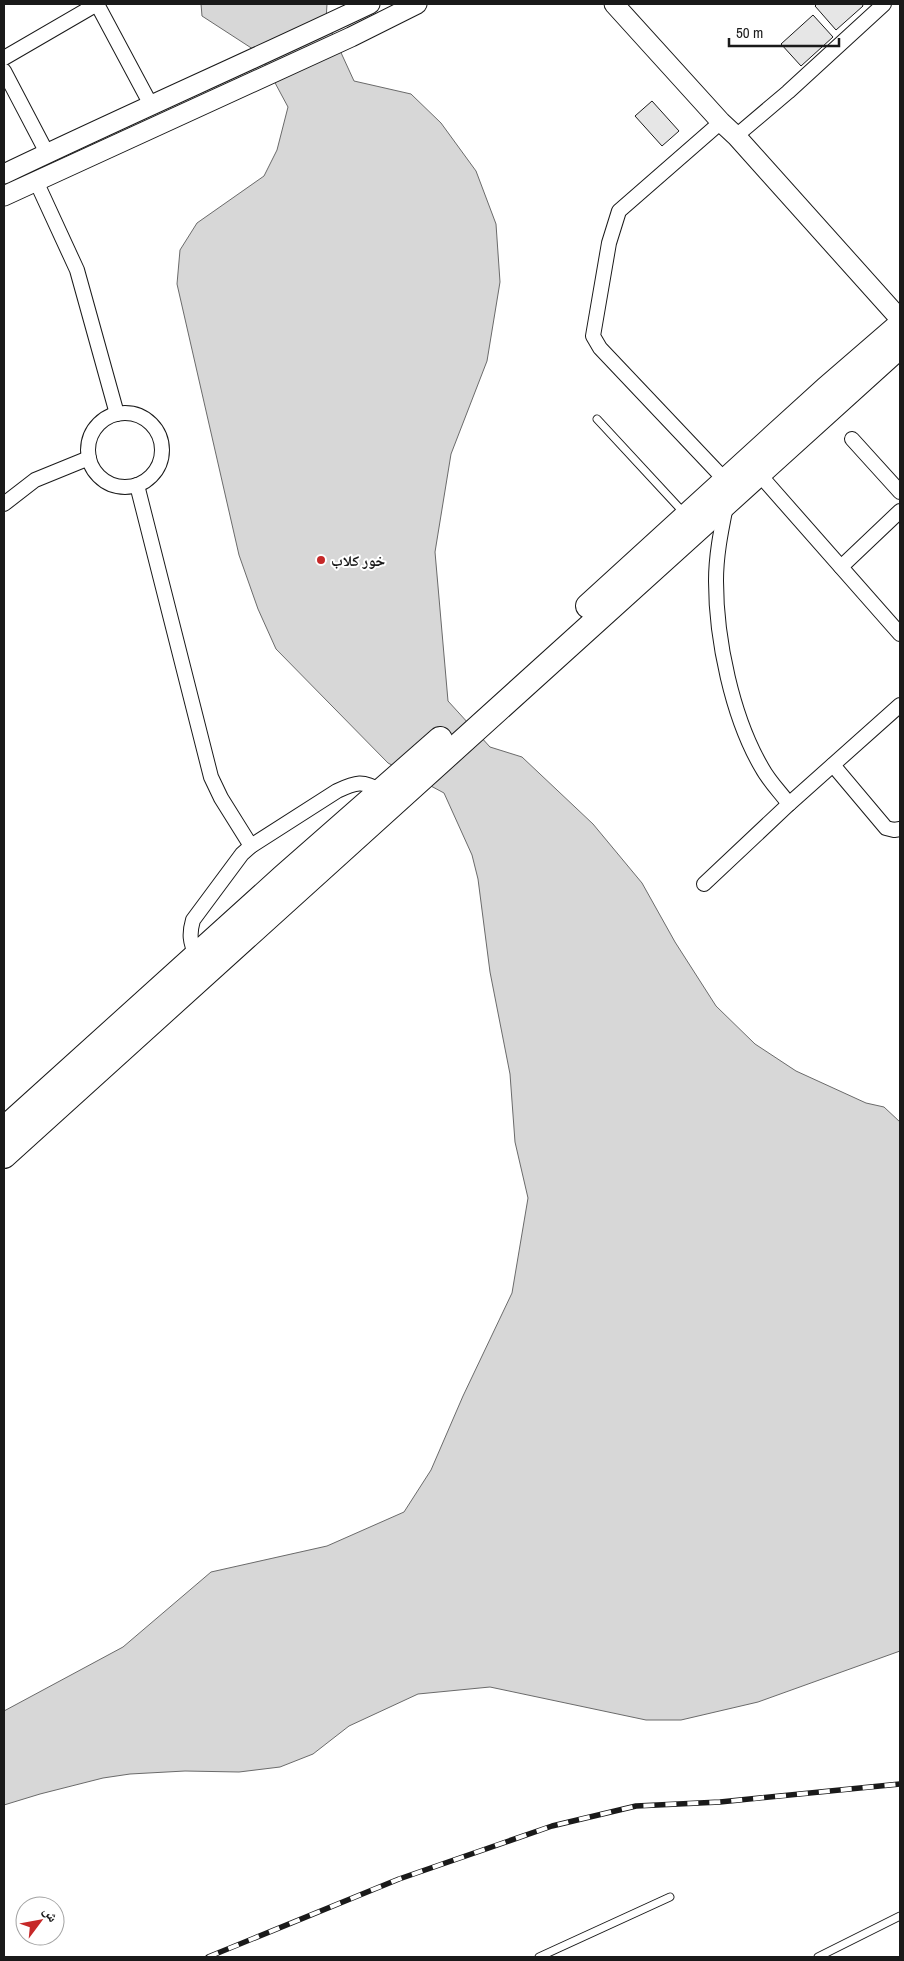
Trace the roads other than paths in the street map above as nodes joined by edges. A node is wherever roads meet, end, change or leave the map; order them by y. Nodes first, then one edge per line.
1 (97, 4) edge
2 (370, 4) edge
3 (418, 4) edge
4 (614, 4) edge
5 (884, 4) edge
6 (75, 9) edge
7 (4, 58) edge
8 (4, 71) edge
9 (151, 105) junction
10 (721, 122) junction
11 (736, 136) junction
12 (47, 153) junction
13 (4, 174) edge
14 (36, 181) junction
15 (4, 196) edge
16 (900, 319) edge
17 (900, 325) edge
18 (900, 346) edge
19 (117, 414) junction
20 (597, 419) dead end
21 (852, 438) dead end
22 (89, 458) junction
23 (759, 474) junction
24 (726, 480) junction
25 (136, 486) junction
26 (900, 492) edge
27 (4, 504) edge
28 (726, 505) junction
29 (900, 511) edge
30 (687, 516) junction
31 (841, 567) junction
32 (623, 585) junction
33 (900, 634) edge
34 (900, 704) edge
35 (833, 765) junction
36 (391, 790) junction
37 (789, 804) junction
38 (900, 829) edge
39 (251, 846) junction
40 (704, 884) dead end
41 (196, 955) junction
42 (4, 1129) edge
43 (4, 1156) edge
44 (670, 1898) dead end
45 (900, 1916) edge
46 (539, 1957) edge
47 (818, 1957) edge

1 - 6 street
1 - 9 street
2 - 9 street
3 - 14 street
4 - 10 street
5 - 11 street
6 - 7 street
8 - 12 street
9 - 12 street
10 - 11 street
10 - 24 street
11 - 16 street
12 - 13 street
14 - 15 street
14 - 19 street
17 - 24 highway
18 - 23 highway
19 - 22 street
19 - 25 street
20 - 30 lane
21 - 26 street
22 - 25 street
22 - 27 street
23 - 28 highway
23 - 31 street
24 - 30 highway
25 - 39 street
28 - 32 highway
28 - 37 street
29 - 31 street
30 - 32 highway
31 - 33 street
32 - 36 highway
34 - 35 street
35 - 37 street
35 - 38 street
36 - 39 street
36 - 41 highway
36 - 43 highway
37 - 40 street
39 - 41 street
41 - 42 highway
44 - 46 lane
45 - 47 lane

